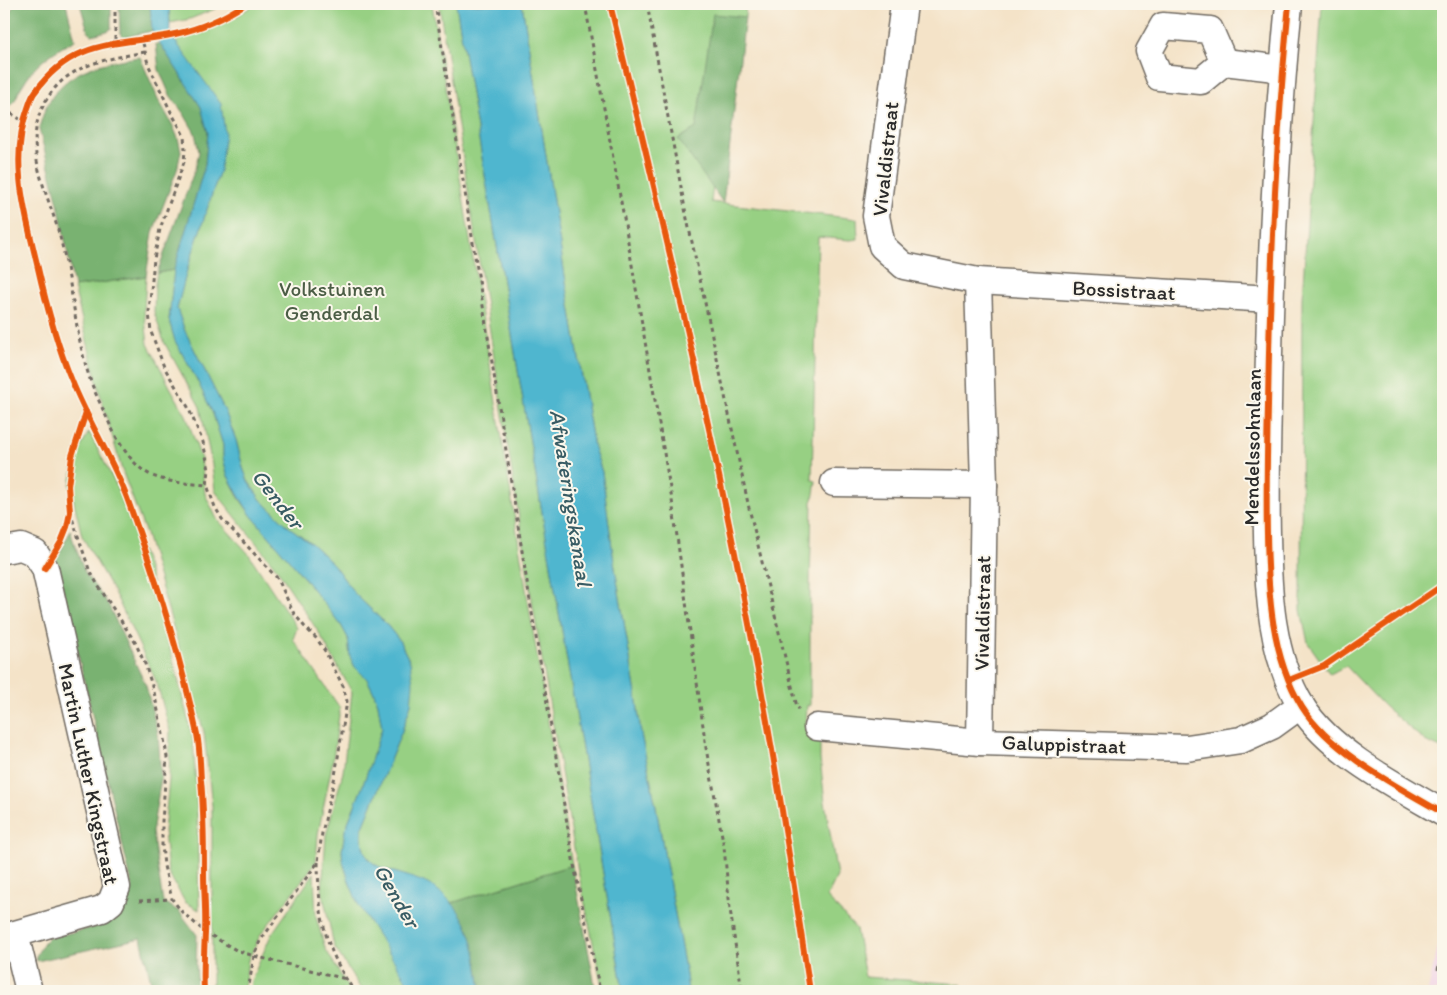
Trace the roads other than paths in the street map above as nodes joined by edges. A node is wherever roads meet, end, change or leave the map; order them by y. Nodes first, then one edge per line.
1 (904, 4) edge
2 (1289, 4) edge
3 (1224, 62) dead end
4 (1282, 69) junction
5 (978, 281) junction
6 (1270, 299) junction
7 (834, 483) dead end
8 (984, 485) junction
9 (4, 550) edge
10 (1301, 705) junction
11 (817, 727) road end
12 (980, 742) junction
13 (1443, 813) edge
14 (9, 931) edge
15 (28, 991) edge

1 - 5 street, Vivaldistraat
2 - 4 street, Mendelssohnlaan
3 - 4 street
4 - 6 street, Mendelssohnlaan
5 - 6 street, Bossistraat
5 - 8 street, Vivaldistraat
6 - 10 street, Mendelssohnlaan
7 - 8 street
8 - 12 street, Vivaldistraat
9 - 14 street, Martin Luther Kingstraat
10 - 12 street, Galuppistraat
10 - 13 street, Mendelssohnlaan
11 - 12 street, Galuppistraat
14 - 15 street, Martin Luther Kingstraat

